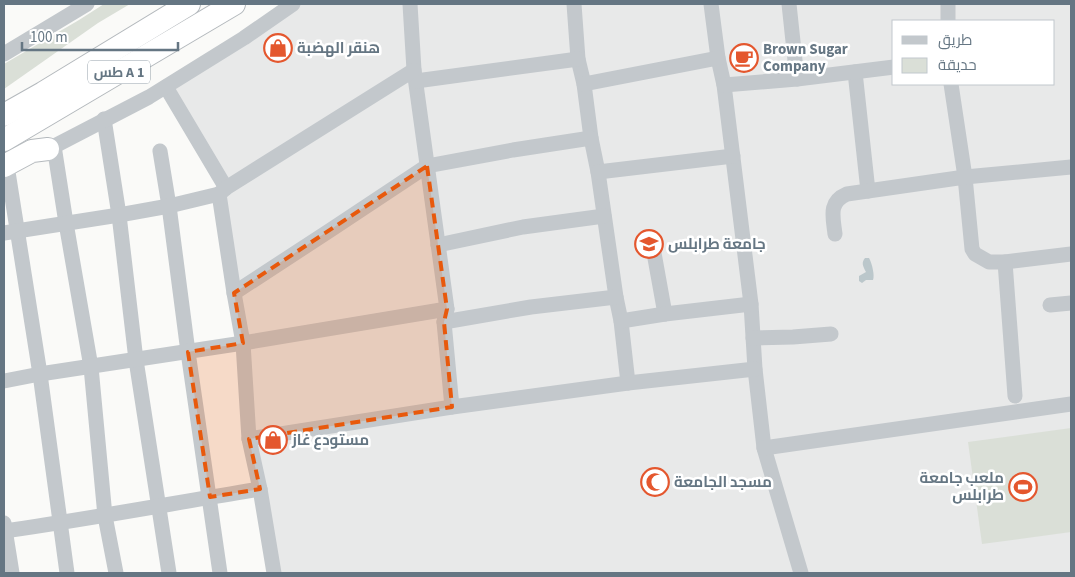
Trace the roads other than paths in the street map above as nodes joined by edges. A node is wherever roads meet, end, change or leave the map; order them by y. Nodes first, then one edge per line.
1 (87, 4) edge
2 (189, 4) edge
3 (234, 4) edge
4 (293, 4) edge
5 (410, 4) edge
6 (574, 4) edge
7 (712, 4) edge
8 (789, 4) edge
9 (948, 4) edge
10 (948, 20) edge
11 (4, 54) edge
12 (718, 58) junction
13 (578, 59) junction
14 (892, 67) edge
15 (855, 72) junction
16 (415, 76) junction
17 (797, 78) junction
18 (584, 84) junction
19 (724, 85) junction
20 (951, 85) edge
21 (166, 86) junction
22 (4, 115) edge
23 (104, 119) junction
24 (591, 138) junction
25 (4, 140) edge
26 (51, 147) junction
27 (160, 151) dead end
28 (733, 156) junction
29 (427, 166) junction
30 (1071, 167) edge
31 (5, 171) edge
32 (598, 172) junction
33 (965, 177) junction
34 (222, 191) junction
35 (868, 191) junction
36 (169, 206) junction
37 (119, 215) junction
38 (604, 216) junction
39 (66, 223) junction
40 (10, 232) edge
41 (835, 234) dead end
42 (438, 245) junction
43 (654, 253) dead end
44 (1071, 254) edge
45 (1005, 262) junction
46 (234, 293) junction
47 (616, 297) junction
48 (1071, 303) edge
49 (751, 304) junction
50 (1050, 305) dead end
51 (665, 314) junction
52 (445, 315) junction
53 (621, 321) junction
54 (831, 334) dead end
55 (753, 338) junction
56 (243, 343) junction
57 (188, 352) junction
58 (136, 360) junction
59 (91, 367) junction
60 (755, 369) junction
61 (40, 374) junction
62 (4, 381) edge
63 (628, 383) junction
64 (1015, 396) dead end
65 (1071, 404) edge
66 (452, 407) junction
67 (249, 440) junction
68 (764, 448) junction
69 (260, 489) junction
70 (210, 497) junction
71 (158, 505) junction
72 (105, 516) junction
73 (60, 523) junction
74 (4, 528) edge
75 (12, 573) edge
76 (67, 573) edge
77 (116, 573) edge
78 (168, 573) edge
79 (220, 573) edge
80 (274, 573) edge
81 (801, 573) edge

1 - 11 street
2 - 22 highway, طس A 1
3 - 25 highway, طس A 1
4 - 21 street
5 - 16 street
6 - 13 street
7 - 12 street
8 - 17 street
9 - 10 street
12 - 18 street
12 - 19 street
13 - 16 street
13 - 18 street
14 - 15 street
15 - 17 street
15 - 35 street
16 - 29 street
16 - 34 street
17 - 19 street
18 - 24 street
19 - 28 street
20 - 33 street
21 - 23 street
21 - 34 street
23 - 26 street
23 - 37 street
24 - 29 street
24 - 32 street
26 - 31 highway
26 - 39 street
27 - 36 street
28 - 32 street
28 - 49 street
29 - 42 street
29 - 46 street
30 - 33 street
31 - 40 street
32 - 38 street
33 - 35 street
33 - 45 street
34 - 36 street
34 - 46 street
35 - 41 street
36 - 37 street
36 - 57 street
37 - 39 street
37 - 58 street
38 - 42 street
38 - 47 street
39 - 40 street
39 - 59 street
40 - 61 street
42 - 52 street
43 - 51 street
44 - 45 street
45 - 64 street
46 - 56 street
47 - 52 street
47 - 53 street
48 - 50 street
49 - 51 street
49 - 55 street
51 - 53 street
52 - 56 street
52 - 66 street
53 - 63 street
54 - 55 street
55 - 60 street
56 - 57 street
56 - 67 street
57 - 58 street
57 - 70 street
58 - 59 street
58 - 71 street
59 - 61 street
59 - 72 street
60 - 63 street
60 - 68 street
61 - 62 street
61 - 73 street
63 - 66 street
65 - 68 street
66 - 67 street
67 - 69 street
68 - 81 street
69 - 70 street
69 - 80 street
70 - 71 street
70 - 79 street
71 - 72 street
71 - 78 street
72 - 73 street
72 - 77 street
73 - 74 street
73 - 76 street
74 - 75 street

